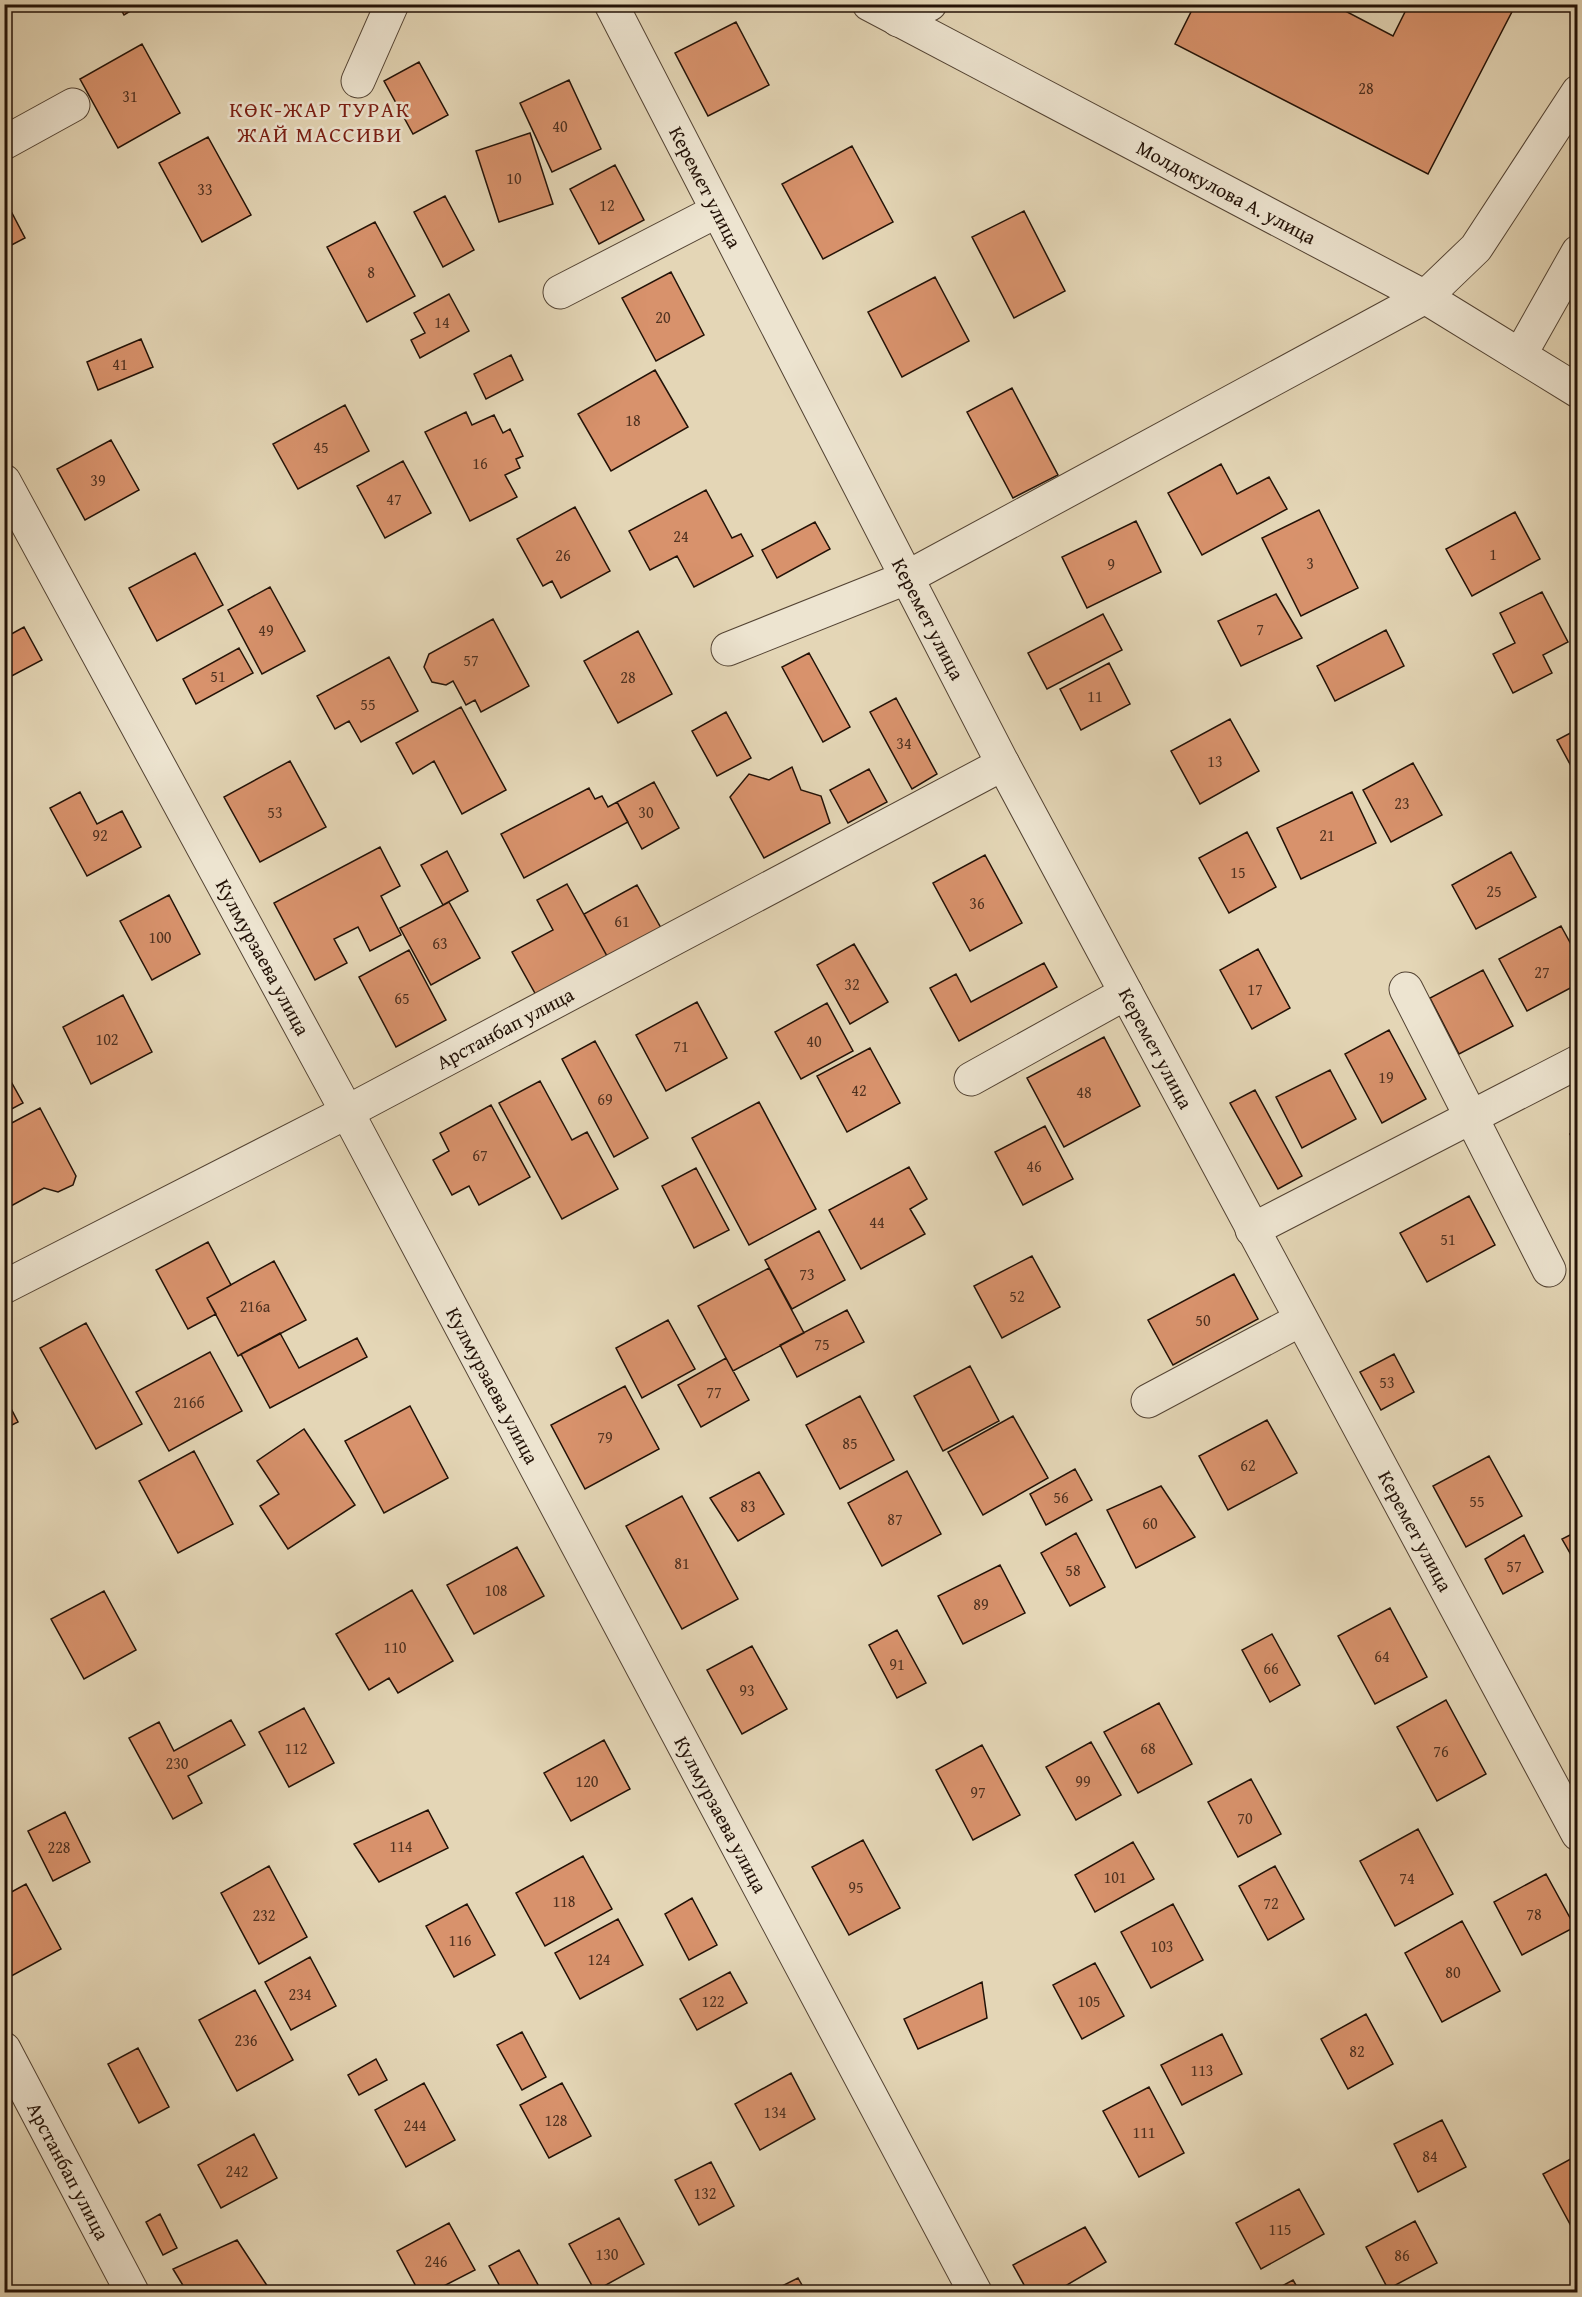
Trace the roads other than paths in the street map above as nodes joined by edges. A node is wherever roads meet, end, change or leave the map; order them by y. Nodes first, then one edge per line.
1 (392, 4) edge
2 (611, 4) edge
3 (869, 4) edge
4 (930, 4) edge
5 (898, 20) junction
6 (358, 81) dead end
7 (1578, 92) edge
8 (73, 105) dead end
9 (4, 143) edge
10 (717, 211) junction
11 (1578, 252) edge
12 (560, 292) dead end
13 (1425, 297) junction
14 (1520, 356) junction
15 (1578, 391) edge
16 (4, 481) edge
17 (906, 578) junction
18 (728, 650) dead end
19 (1004, 764) junction
20 (1406, 989) dead end
21 (1126, 993) junction
22 (1578, 1062) edge
23 (971, 1079) dead end
24 (347, 1112) junction
25 (1472, 1116) junction
26 (1252, 1230) junction
27 (1549, 1270) dead end
28 (4, 1287) edge
29 (1300, 1320) junction
30 (1148, 1401) dead end
31 (1578, 1834) edge
32 (4, 2049) edge
33 (132, 2292) edge
34 (975, 2292) edge

1 - 6 street
2 - 10 street, Керемет улица
3 - 5 street, Молдокулова А. улица
4 - 5 street
5 - 13 street, Молдокулова А. улица
7 - 13 street
8 - 9 street
10 - 12 street
10 - 17 street, Керемет улица
11 - 14 street
13 - 14 street, Молдокулова А. улица
13 - 17 street
14 - 15 street, Молдокулова А. улица
16 - 24 street, Кулмурзаева улица
17 - 18 street
17 - 19 street, Керемет улица
19 - 21 street, Керемет улица
19 - 24 street, Арстанбап улица
20 - 25 street
21 - 23 street
21 - 26 street, Керемет улица
22 - 25 street
24 - 28 street, Арстанбап улица
24 - 34 street, Кулмурзаева улица
25 - 26 street
25 - 27 street
26 - 29 street, Керемет улица
29 - 30 street
29 - 31 street, Керемет улица
32 - 33 street, Арстанбап улица

